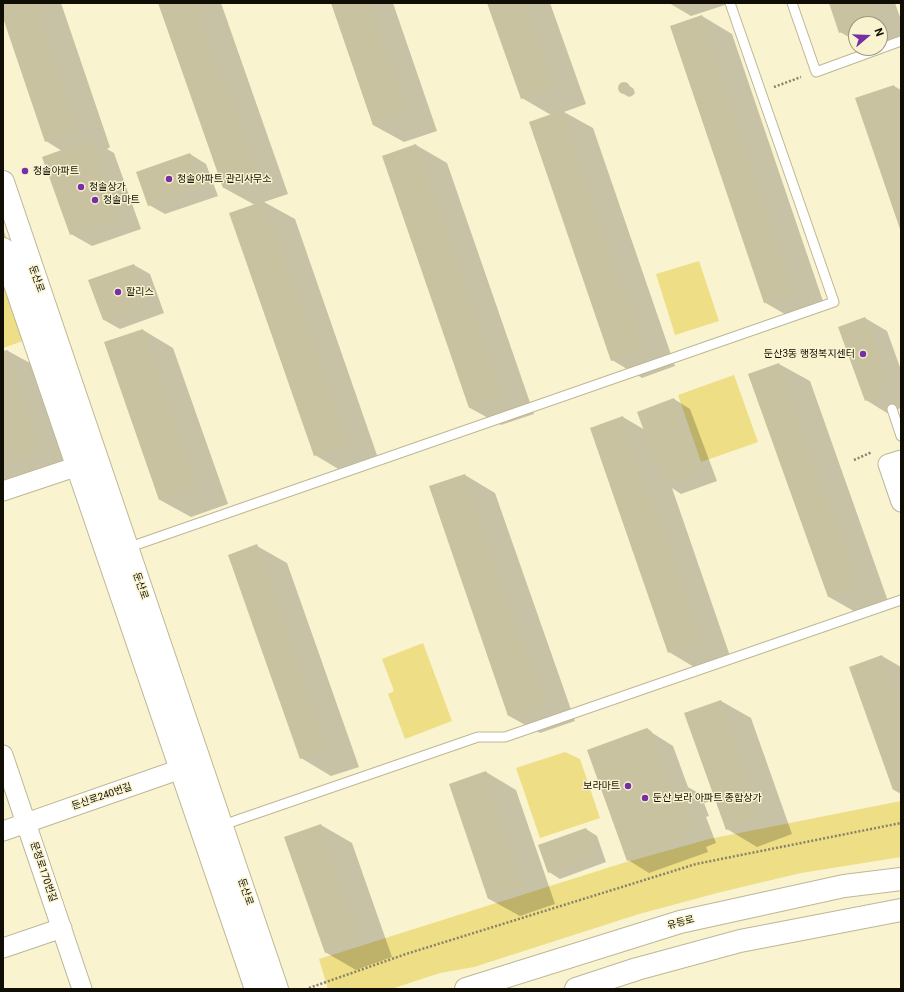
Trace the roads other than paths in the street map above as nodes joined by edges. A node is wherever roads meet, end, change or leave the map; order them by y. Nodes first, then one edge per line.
1 (730, 3) edge
2 (792, 3) edge
3 (901, 41) edge
4 (3, 182) edge
5 (3, 248) edge
6 (892, 409) dead end
7 (901, 436) edge
8 (901, 460) edge
9 (78, 466) junction
10 (3, 492) edge
11 (901, 502) edge
12 (117, 551) junction
13 (901, 600) edge
14 (3, 755) edge
15 (191, 766) junction
16 (26, 823) junction
17 (212, 829) junction
18 (3, 831) edge
19 (901, 879) edge
20 (901, 910) edge
21 (62, 928) junction
22 (3, 948) edge
23 (82, 989) edge
24 (256, 989) edge
25 (277, 989) edge
26 (466, 989) edge
27 (576, 989) edge

1 - 12 lane
2 - 3 lane
4 - 12 main road, 둔산로
5 - 9 main road, 둔산로
6 - 7 lane
8 - 11 street
9 - 10 street
9 - 12 main road, 둔산로
12 - 15 main road, 둔산로
13 - 17 lane
14 - 16 street, 문정로170번길
15 - 16 street, 둔산로240번길
15 - 17 main road, 둔산로
16 - 18 street, 둔산로240번길
16 - 21 street, 문정로170번길
17 - 24 main road, 둔산로
17 - 25 main road, 둔산로
19 - 26 main road, 유등로
20 - 27 main road
21 - 22 street
21 - 23 street, 문정로170번길

